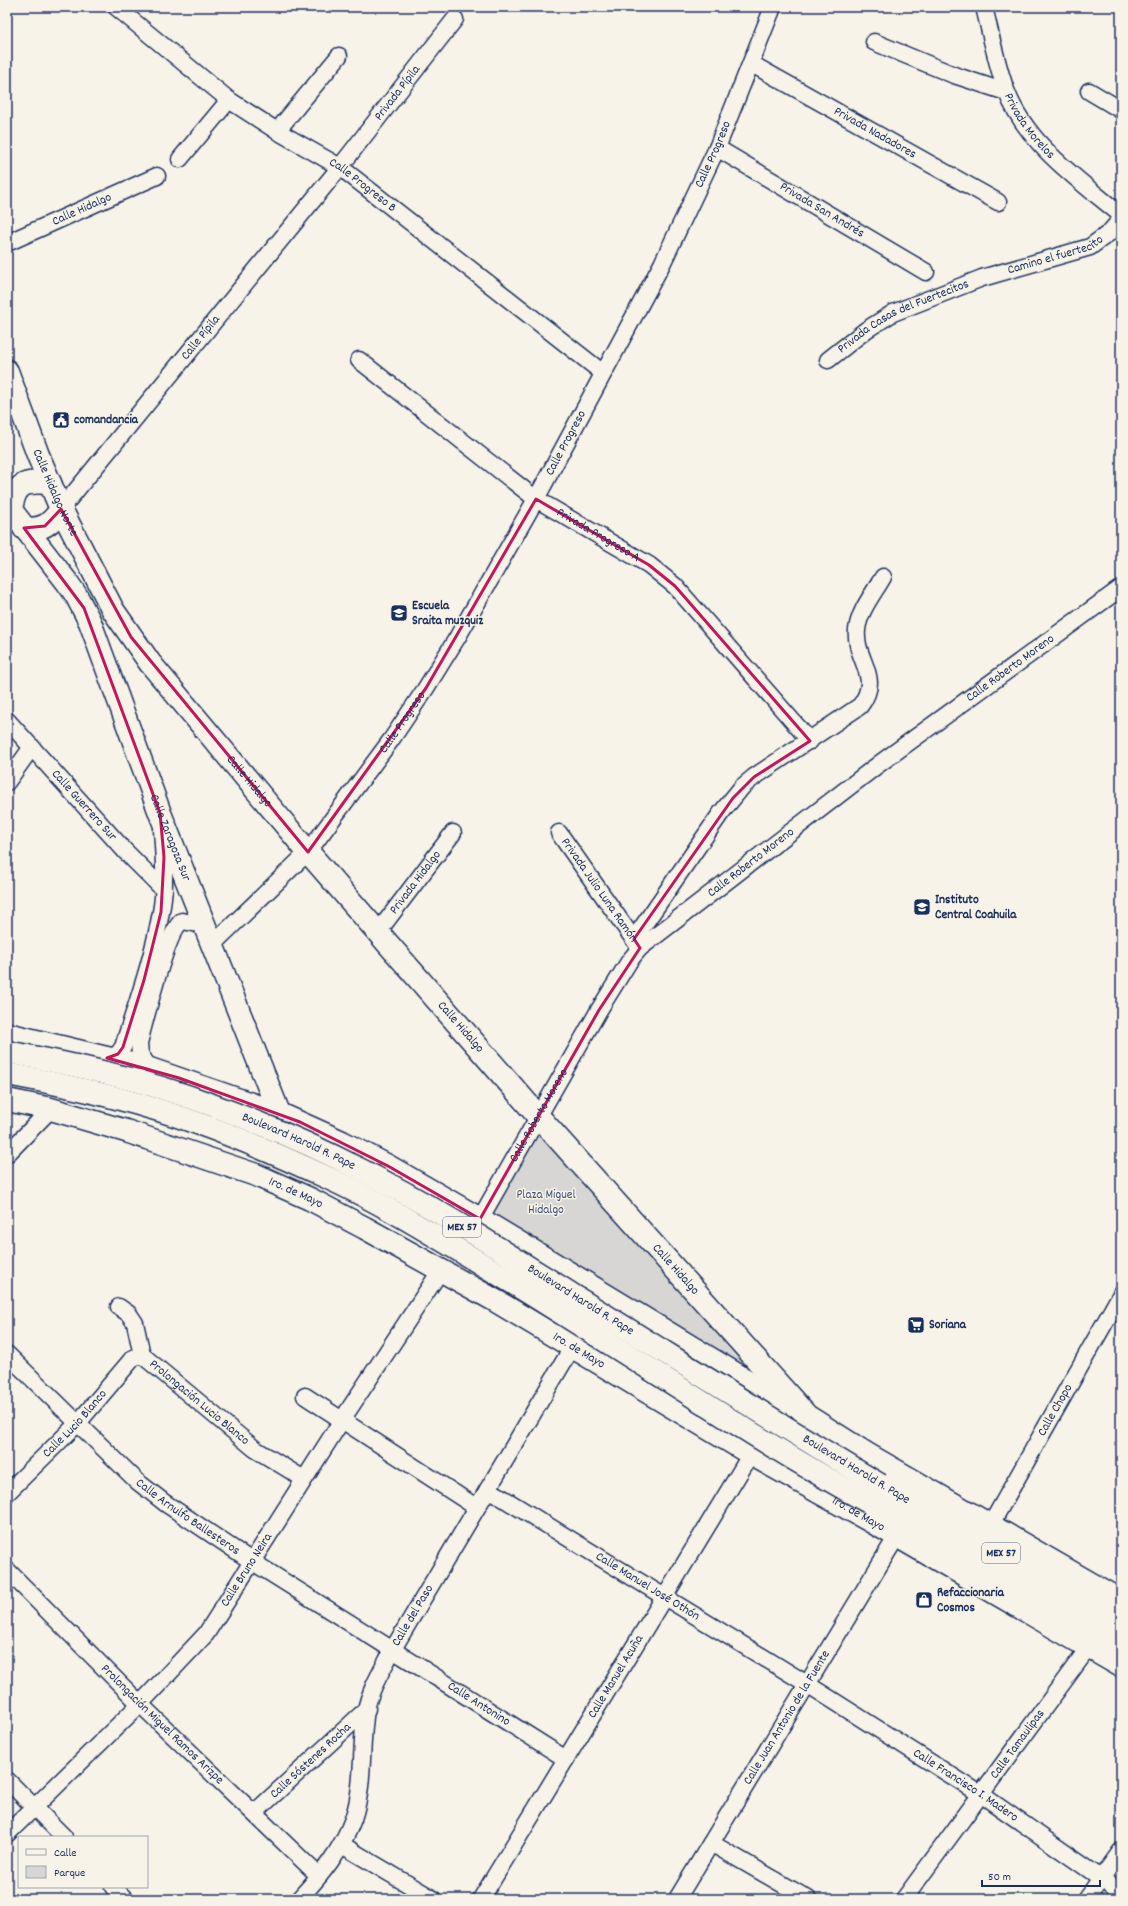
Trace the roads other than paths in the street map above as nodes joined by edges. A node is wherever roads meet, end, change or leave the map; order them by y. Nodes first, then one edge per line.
1 (116, 7) edge
2 (984, 7) edge
3 (769, 9) edge
4 (455, 19) dead end
5 (874, 42) dead end
6 (339, 56) dead end
7 (752, 64) junction
8 (1089, 91) dead end
9 (1006, 92) junction
10 (229, 100) junction
11 (1121, 110) edge
12 (277, 131) junction
13 (717, 148) junction
14 (180, 159) dead end
15 (340, 166) junction
16 (158, 176) dead end
17 (998, 202) dead end
18 (1121, 215) edge
19 (1121, 219) edge
20 (7, 243) edge
21 (926, 272) dead end
22 (982, 278) joint
23 (359, 360) dead end
24 (828, 360) dead end
25 (7, 371) edge
26 (603, 373) junction
27 (50, 483) junction
28 (536, 499) junction
29 (9, 508) edge
30 (61, 509) junction
31 (24, 528) junction
32 (883, 577) dead end
33 (1120, 592) edge
34 (113, 610) joint
35 (7, 720) edge
36 (810, 741) junction
37 (32, 747) junction
38 (7, 782) edge
39 (160, 813) junction
40 (454, 833) dead end
41 (559, 833) dead end
42 (308, 852) junction
43 (164, 890) junction
44 (204, 925) junction
45 (378, 932) junction
46 (637, 944) junction
47 (212, 945) junction
48 (7, 1034) edge
49 (7, 1052) edge
50 (107, 1058) junction
51 (150, 1069) junction
52 (7, 1074) edge
53 (229, 1097) junction
54 (7, 1100) edge
55 (51, 1110) junction
56 (280, 1114) junction
57 (538, 1116) junction
58 (7, 1154) edge
59 (207, 1159) junction
60 (288, 1189) junction
61 (480, 1219) junction
62 (441, 1270) junction
63 (1121, 1294) edge
64 (119, 1307) dead end
65 (573, 1346) junction
66 (7, 1354) edge
67 (142, 1355) junction
68 (305, 1396) dead end
69 (807, 1416) junction
70 (342, 1420) junction
71 (77, 1424) junction
72 (750, 1454) junction
73 (304, 1479) junction
74 (488, 1490) junction
75 (7, 1493) edge
76 (875, 1494) junction
77 (476, 1507) junction
78 (990, 1526) junction
79 (897, 1536) junction
80 (253, 1562) junction
81 (7, 1570) edge
82 (663, 1598) junction
83 (1121, 1601) edge
84 (1121, 1622) edge
85 (1121, 1643) edge
86 (1089, 1647) junction
87 (393, 1649) junction
88 (1121, 1666) edge
89 (807, 1684) junction
90 (140, 1704) junction
91 (367, 1709) junction
92 (566, 1758) junction
93 (7, 1780) edge
94 (982, 1795) junction
95 (34, 1807) junction
96 (254, 1813) junction
97 (7, 1834) edge
98 (63, 1836) edge
99 (711, 1843) junction
100 (342, 1845) junction
101 (1121, 1851) edge
102 (320, 1876) junction
103 (1101, 1878) junction
104 (114, 1888) edge
105 (1121, 1892) edge
106 (125, 1899) edge
107 (300, 1899) edge
108 (433, 1899) edge
109 (481, 1899) edge
110 (677, 1899) edge
111 (808, 1899) edge
112 (904, 1899) edge
113 (1086, 1899) edge

1 - 10 street, Calle Progreso B
2 - 9 street, Privada Morelos
3 - 7 street, Calle Progreso
4 - 15 street, Privada Pípila
5 - 9 street
6 - 12 street
7 - 13 street, Calle Progreso
7 - 17 street, Privada Nadadores
8 - 11 street
9 - 18 street, Privada Morelos
10 - 12 street, Calle Progreso B
10 - 14 street
12 - 15 street, Calle Progreso B
13 - 21 street, Privada San Andrés
13 - 26 street, Calle Progreso
15 - 26 street, Calle Progreso B
15 - 30 street, Calle Pípila
16 - 20 street, Calle Hidalgo
19 - 22 street, Camino el fuertecito
22 - 24 street, Privada Casas del Fuertecitos
23 - 28 street, Privada Progreso A
25 - 27 main road, Calle Hidalgo Norte
26 - 28 street, Calle Progreso
27 - 29 main road
27 - 30 main road, Calle Hidalgo Norte
28 - 36 street, Privada Progreso A
28 - 42 street, Calle Progreso
29 - 31 main road, Calle Zaragoza Sur
30 - 31 main road
30 - 34 main road, Calle Hidalgo Norte
31 - 39 main road, Calle Zaragoza Sur
32 - 36 street
33 - 46 street, Calle Roberto Moreno
34 - 42 main road, Calle Hidalgo
35 - 37 street, Calle Guerrero Sur
36 - 46 street
37 - 38 street
37 - 43 street, Calle Guerrero Sur
39 - 43 street
39 - 44 main road, Calle Zaragoza Sur
40 - 45 street, Privada Hidalgo
41 - 46 street, Privada Julio Luna Ramón
42 - 45 main road, Calle Hidalgo
42 - 47 street, Calle Progreso
43 - 50 street
44 - 47 main road, Calle Zaragoza Sur
44 - 51 street
45 - 57 main road, Calle Hidalgo
46 - 57 street, Calle Roberto Moreno
47 - 56 main road, Calle Zaragoza Sur
48 - 50 main road
49 - 76 main road, Boulevard Harold R. Pape / MEX 57, bridge
50 - 51 main road
51 - 53 main road
52 - 76 main road, Boulevard Harold R. Pape / MEX 57, bridge
53 - 56 main road
53 - 59 main road
54 - 55 main road, 1ro. de Mayo
55 - 58 street
55 - 59 main road, 1ro. de Mayo
56 - 60 main road, Calle Zaragoza Sur
56 - 61 main road
57 - 61 street, Calle Roberto Moreno
57 - 69 main road, Calle Hidalgo
59 - 60 main road, 1ro. de Mayo
60 - 62 main road, 1ro. de Mayo
61 - 69 main road
62 - 65 main road, 1ro. de Mayo
62 - 70 street, Calle Bruno Neira
63 - 78 street, Calle Chopo
64 - 67 street, Prolongación Lucio Blanco
65 - 72 main road, 1ro. de Mayo
65 - 74 street, Calle del Paso
66 - 71 street, Calle Arnulfo Ballesteros
67 - 71 street, Calle Lucio Blanco
67 - 73 street, Prolongación Lucio Blanco
68 - 70 street
69 - 78 main road, Calle Hidalgo
70 - 73 street, Calle Bruno Neira
70 - 77 street
71 - 75 street, Calle Lucio Blanco
71 - 80 street, Calle Arnulfo Ballesteros
72 - 79 main road, 1ro. de Mayo
72 - 82 street, Calle Manuel Acuña
73 - 80 street, Calle Bruno Neira
74 - 77 street, Calle del Paso
74 - 82 street, Calle Manuel José Othón
76 - 84 main road, Boulevard Harold R. Pape / MEX 57
76 - 85 main road, Boulevard Harold R. Pape / MEX 57
77 - 87 street, Calle del Paso
78 - 83 main road, Calle Hidalgo
79 - 86 main road, 1ro. de Mayo
79 - 89 street, Calle Juan Antonio de la Fuente
80 - 87 street, Calle Arnulfo Ballesteros
80 - 90 street, Calle Bruno Neira
81 - 90 street, Prolongación Miguel Ramos Arizpe
82 - 89 street, Calle Manuel José Othón
82 - 92 street, Calle Manuel Acuña
86 - 88 main road, 1ro. de Mayo
86 - 94 street, Calle Tamaulipas
87 - 91 street, Calle del Paso
87 - 92 street, Calle Antonino
89 - 94 street, Calle Francisco I. Madero
89 - 99 street, Calle Juan Antonio de la Fuente
90 - 95 street, Calle Bruno Neira
90 - 96 street, Prolongación Miguel Ramos Arizpe
91 - 96 street, Calle Sóstenes Rocha
91 - 100 street, Calle del Paso
92 - 109 street, Calle Manuel Acuña
93 - 95 street
94 - 103 street, Calle Francisco I. Madero
94 - 112 street, Calle Tamaulipas
95 - 97 street, Calle Bruno Neira
95 - 98 street
96 - 102 street, Prolongación Miguel Ramos Arizpe
99 - 110 street, Calle Juan Antonio de la Fuente
99 - 111 street
100 - 102 street, Calle del Paso
100 - 108 street
101 - 103 street
102 - 107 street, Calle del Paso
103 - 105 street, Calle Francisco I. Madero
103 - 113 street
104 - 106 street

